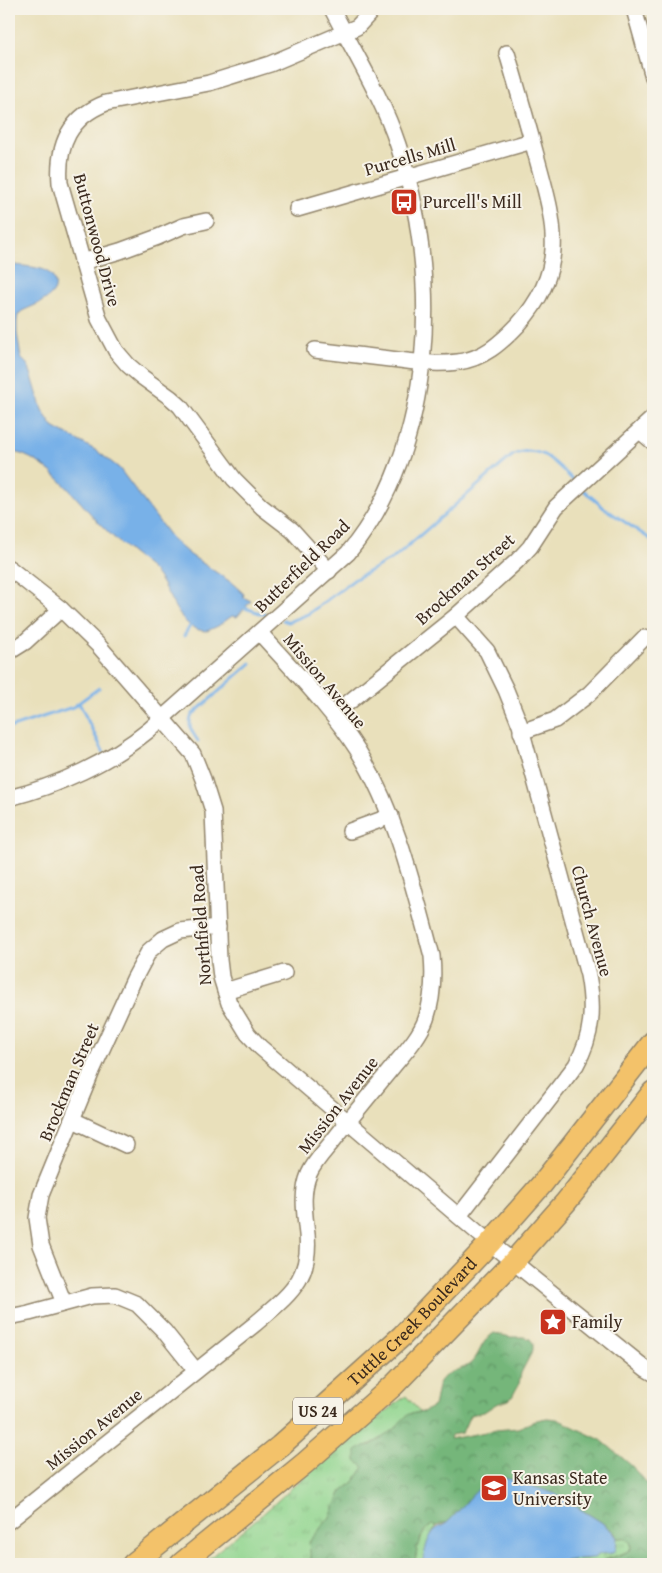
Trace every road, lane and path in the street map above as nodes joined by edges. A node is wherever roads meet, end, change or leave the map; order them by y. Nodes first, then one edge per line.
1 (332, 9) edge
2 (371, 9) edge
3 (634, 9) edge
4 (344, 32) junction
5 (507, 53) dead end
6 (653, 77) edge
7 (532, 140) junction
8 (408, 177) junction
9 (297, 208) dead end
10 (206, 222) dead end
11 (82, 262) junction
12 (315, 350) dead end
13 (422, 363) junction
14 (653, 418) edge
15 (640, 431) junction
16 (653, 442) edge
17 (9, 568) edge
18 (329, 571) junction
19 (61, 609) junction
20 (456, 616) junction
21 (260, 633) junction
22 (644, 638) dead end
23 (9, 652) edge
24 (333, 715) junction
25 (163, 718) junction
26 (522, 732) junction
27 (9, 798) edge
28 (391, 816) junction
29 (350, 831) dead end
30 (218, 927) junction
31 (284, 973) dead end
32 (225, 991) junction
33 (653, 1042) edge
34 (653, 1092) edge
35 (73, 1120) junction
36 (347, 1122) junction
37 (126, 1145) dead end
38 (459, 1216) junction
39 (490, 1243) junction
40 (513, 1262) junction
41 (64, 1303) junction
42 (9, 1317) edge
43 (196, 1370) junction
44 (653, 1373) edge
45 (9, 1521) edge
46 (133, 1564) edge
47 (181, 1564) edge

1 - 4 street, Butterfield Road
2 - 4 street, Buttonwood Drive
3 - 6 street
4 - 8 street, Butterfield Road
4 - 11 street, Buttonwood Drive
5 - 7 street
7 - 8 street, Purcells Mill
7 - 13 street
8 - 9 street, Purcells Mill
8 - 13 street, Butterfield Road
10 - 11 street
11 - 18 street, Buttonwood Drive
12 - 13 street
13 - 18 street, Butterfield Road
14 - 15 street, Brockman Street
15 - 16 street
15 - 20 street, Brockman Street
17 - 19 street, Northfield Road
18 - 21 street, Butterfield Road
19 - 23 street
19 - 25 street, Northfield Road
20 - 24 street, Brockman Street
20 - 26 street, Church Avenue
21 - 24 street, Mission Avenue
21 - 25 street, Butterfield Road
22 - 26 street
24 - 28 street, Mission Avenue
25 - 27 street, Butterfield Road
25 - 30 street, Northfield Road
26 - 38 street, Church Avenue
28 - 29 street
28 - 36 street, Mission Avenue
30 - 32 street, Northfield Road
30 - 35 street, Brockman Street
31 - 32 street
32 - 36 street, Northfield Road
33 - 39 highway, Tuttle Creek Boulevard / US 24
34 - 40 highway, Tuttle Creek Boulevard / US 24
35 - 37 street
35 - 41 street, Brockman Street
36 - 38 street, Northfield Road
36 - 43 street, Mission Avenue
38 - 39 street, Northfield Road
39 - 40 street, Northfield Road
39 - 46 highway, Tuttle Creek Boulevard / US 24
40 - 44 street, Northfield Road
40 - 47 highway, Tuttle Creek Boulevard / US 24
41 - 42 street
41 - 43 street
43 - 45 street, Mission Avenue

